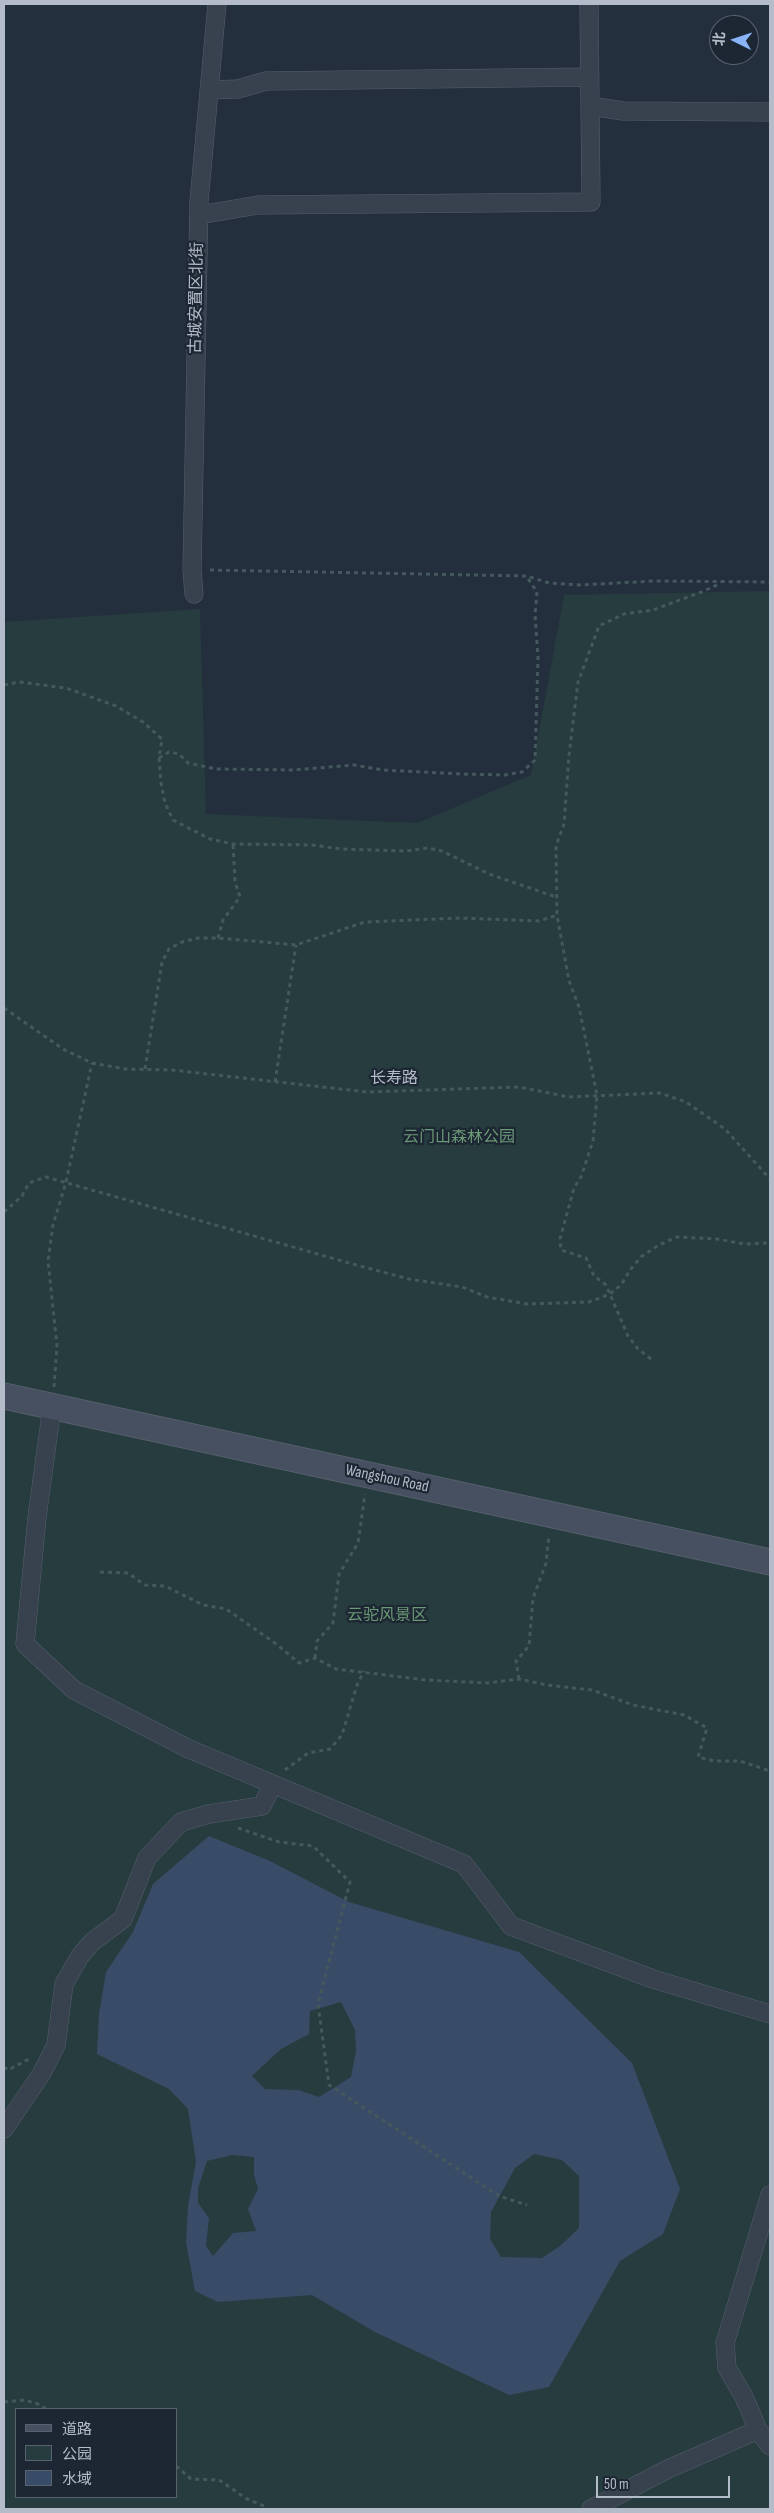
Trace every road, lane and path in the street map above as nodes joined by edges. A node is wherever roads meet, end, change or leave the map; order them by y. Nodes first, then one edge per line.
1 (217, 4) edge
2 (589, 4) edge
3 (590, 77) junction
4 (209, 90) junction
5 (590, 106) junction
6 (770, 112) edge
7 (198, 215) junction
8 (192, 570) junction
9 (527, 576) junction
10 (770, 582) edge
11 (720, 583) junction
12 (194, 594) dead end
13 (4, 685) edge
14 (159, 758) junction
15 (233, 844) junction
16 (556, 897) junction
17 (557, 914) junction
18 (218, 938) junction
19 (296, 945) junction
20 (4, 1008) edge
21 (92, 1063) junction
22 (145, 1069) junction
23 (275, 1082) junction
24 (597, 1095) junction
25 (770, 1178) edge
26 (66, 1182) junction
27 (4, 1212) edge
28 (770, 1243) edge
29 (610, 1294) junction
30 (651, 1359) dead end
31 (4, 1396) edge
32 (52, 1406) junction
33 (368, 1475) junction
34 (556, 1516) junction
35 (770, 1562) edge
36 (100, 1572) dead end
37 (315, 1658) junction
38 (364, 1671) junction
39 (519, 1679) junction
40 (770, 1772) edge
41 (273, 1784) junction
42 (209, 1814) junction
43 (770, 2014) edge
44 (4, 2129) edge
45 (770, 2195) edge
46 (527, 2205) dead end
47 (4, 2402) edge
48 (45, 2408) edge
49 (758, 2430) junction
50 (770, 2446) edge
51 (178, 2468) edge
52 (264, 2506) dead end
53 (591, 2509) edge

1 - 4 street, 古城安置区北街
2 - 3 street
3 - 4 street
3 - 5 street
4 - 7 street, 古城安置区北街
5 - 6 street
5 - 7 street
7 - 8 street, 古城安置区北街
8 - 9 path
8 - 12 street, 古城安置区北街
9 - 11 path
9 - 14 path
10 - 11 path
11 - 16 path
13 - 14 path
14 - 15 path
15 - 16 path
15 - 18 path
16 - 17 path
17 - 19 path
17 - 24 path
18 - 19 path
18 - 22 path
19 - 23 path
20 - 21 path, 长寿路
21 - 22 path, 长寿路
21 - 26 path
22 - 23 path, 长寿路
23 - 24 path, 长寿路
24 - 25 path, 长寿路
24 - 29 path
26 - 27 path
26 - 29 path
26 - 32 path
28 - 29 path
29 - 30 path
31 - 32 street, Wangshou Road
32 - 33 street, Wangshou Road
32 - 41 street
33 - 34 street, Wangshou Road
33 - 37 path
34 - 35 street, Wangshou Road
34 - 39 path
36 - 37 path
37 - 38 path
38 - 39 path
38 - 41 path
39 - 40 path
41 - 42 street
41 - 43 street
42 - 44 street
42 - 46 path
45 - 49 street
47 - 48 path
49 - 50 street
49 - 53 street
51 - 52 path

